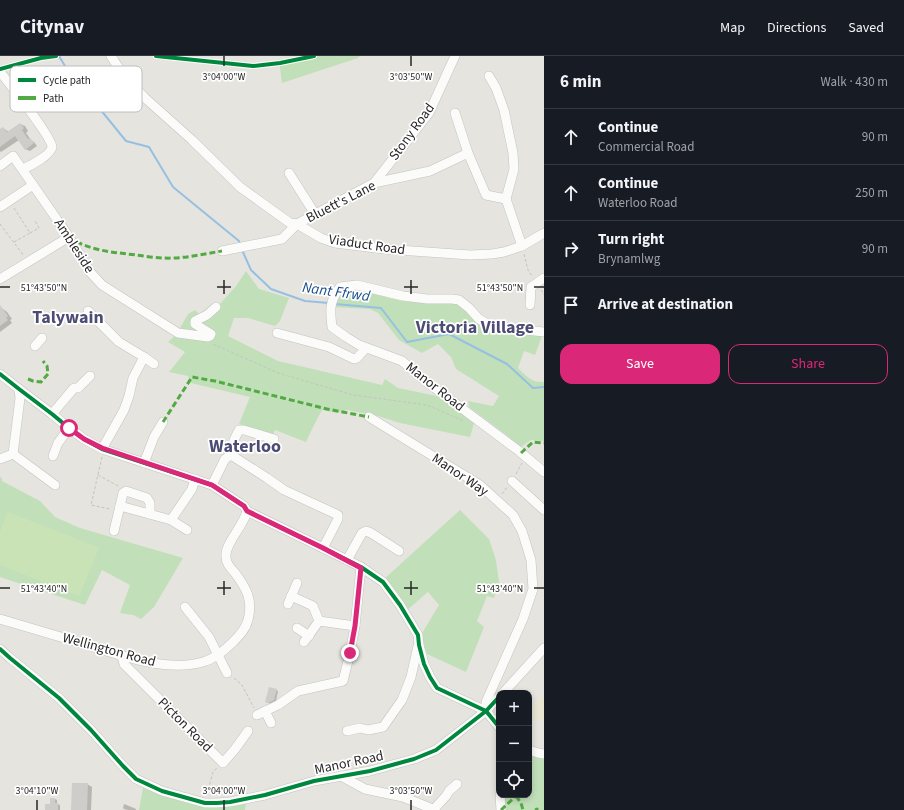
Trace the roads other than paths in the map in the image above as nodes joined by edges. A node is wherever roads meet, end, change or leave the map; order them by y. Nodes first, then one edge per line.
1 (111, 56) edge
2 (455, 56) edge
3 (117, 66) edge
4 (2, 73) dead end
5 (489, 76) dead end
6 (10, 84) edge
7 (142, 94) edge
8 (31, 112) edge
9 (455, 113) dead end
10 (468, 153) junction
11 (0, 166) edge
12 (23, 170) junction
13 (289, 173) dead end
14 (374, 183) junction
15 (33, 185) junction
16 (506, 199) junction
17 (0, 207) edge
18 (315, 214) junction
19 (297, 224) junction
20 (544, 232) edge
21 (68, 237) junction
22 (522, 246) junction
23 (222, 251) dead end
24 (0, 278) edge
25 (540, 281) edge
26 (530, 305) dead end
27 (216, 307) dead end
28 (88, 311) dead end
29 (277, 332) dead end
30 (544, 332) edge
31 (42, 338) dead end
32 (35, 346) dead end
33 (366, 348) junction
34 (144, 357) junction
35 (154, 364) dead end
36 (0, 374) edge
37 (90, 376) dead end
38 (19, 389) junction
39 (52, 414) junction
40 (369, 417) dead end
41 (163, 422) dead end
42 (69, 428) junction
43 (274, 439) dead end
44 (102, 448) junction
45 (13, 454) junction
46 (231, 455) junction
47 (53, 456) dead end
48 (0, 459) edge
49 (144, 463) junction
50 (544, 472) edge
51 (195, 479) junction
52 (512, 481) dead end
53 (55, 485) dead end
54 (212, 485) junction
55 (119, 508) junction
56 (544, 510) edge
57 (247, 511) junction
58 (150, 514) junction
59 (171, 520) junction
60 (187, 530) dead end
61 (114, 531) dead end
62 (323, 548) junction
63 (399, 551) dead end
64 (347, 560) junction
65 (361, 568) junction
66 (298, 583) dead end
67 (185, 607) dead end
68 (0, 619) edge
69 (320, 621) junction
70 (355, 626) junction
71 (298, 628) dead end
72 (418, 645) junction
73 (544, 648) edge
74 (0, 649) edge
75 (218, 655) junction
76 (122, 656) junction
77 (227, 673) road end
78 (506, 690) edge
79 (496, 700) edge
80 (486, 711) junction
81 (271, 723) dead end
82 (498, 726) edge
83 (248, 731) dead end
84 (347, 731) dead end
85 (532, 751) edge
86 (544, 754) edge
87 (341, 776) junction
88 (457, 784) dead end
89 (500, 798) edge
90 (434, 810) edge
91 (501, 810) edge

1 - 3 street, Viaduct Road
2 - 14 street, Stony Road
4 - 6 street
5 - 16 street
7 - 19 street, Viaduct Road
8 - 12 street
9 - 10 street
10 - 14 street, Bluett's Lane
10 - 16 street
11 - 12 street, Ambleside
12 - 15 street, Ambleside
13 - 18 street
14 - 18 street, Bluett's Lane
15 - 17 street
15 - 21 street, Ambleside
16 - 22 street
18 - 19 street, Bluett's Lane
19 - 22 street, Viaduct Road
19 - 23 street, Bluett's Lane
20 - 22 street, Viaduct Road
21 - 24 street
21 - 27 street, Ambleside
25 - 26 street
28 - 34 street
29 - 33 street
30 - 33 street, Manor Road
31 - 32 street
33 - 50 street, Manor Road
34 - 35 street
34 - 44 street
36 - 38 street
37 - 39 street
38 - 39 street
38 - 45 street
39 - 42 street
40 - 80 street, Manor Way
41 - 49 street
42 - 44 street
42 - 47 street
43 - 46 street
44 - 49 street
45 - 48 street
45 - 53 street
46 - 54 street
46 - 62 street
49 - 51 street
51 - 54 street
51 - 59 street
52 - 56 street
54 - 57 street
55 - 58 street
55 - 58 street
55 - 61 street
57 - 62 street
57 - 75 street, Wellington Road
58 - 59 street
59 - 60 street
62 - 64 street
63 - 64 street
64 - 65 street
65 - 70 street
65 - 72 street
66 - 69 street
67 - 75 street
68 - 76 street, Wellington Road
69 - 70 street
69 - 71 street
70 - 81 street
72 - 80 street
72 - 84 street
73 - 78 street
74 - 87 street, Manor Road
75 - 76 street, Wellington Road
75 - 77 street
76 - 83 street, Picton Road
79 - 80 street, Manor Road
80 - 82 street
80 - 87 street, Manor Road
85 - 86 street
87 - 90 street
88 - 90 street
89 - 91 street

